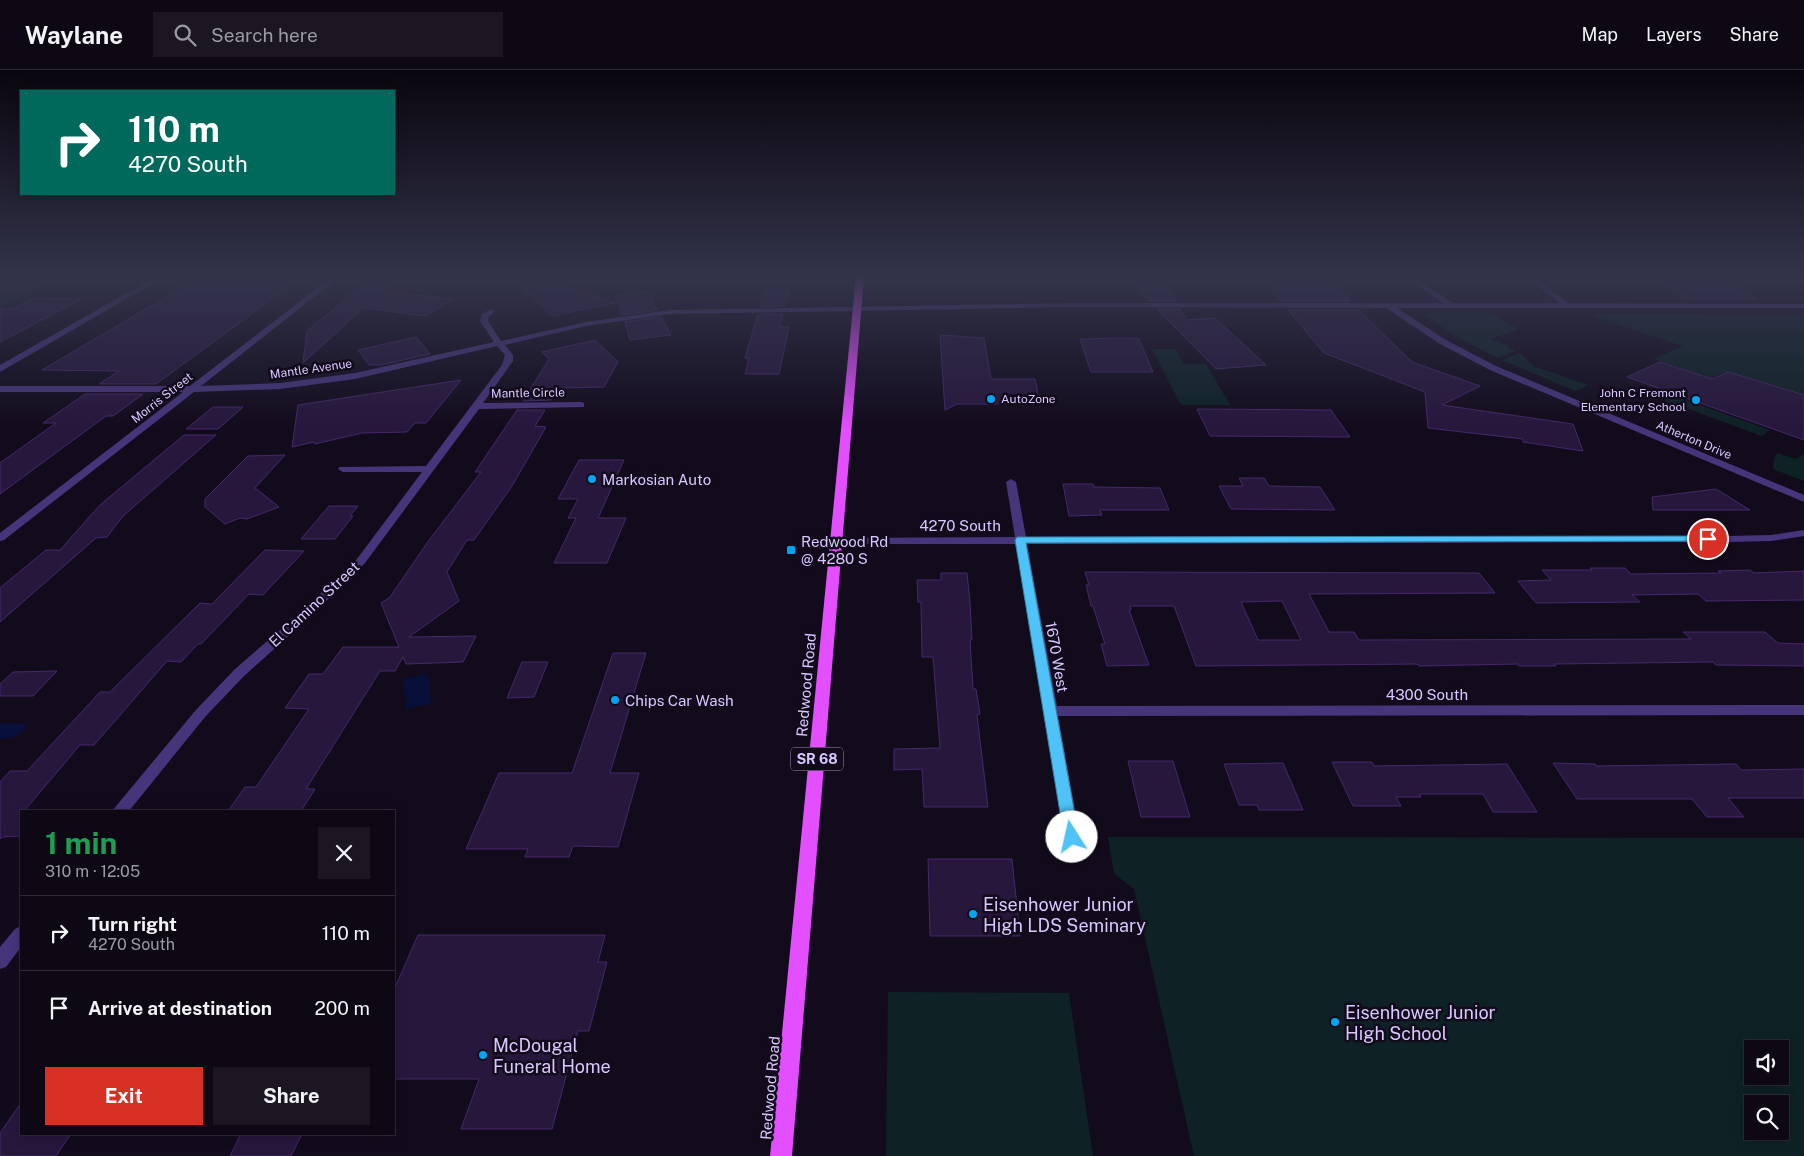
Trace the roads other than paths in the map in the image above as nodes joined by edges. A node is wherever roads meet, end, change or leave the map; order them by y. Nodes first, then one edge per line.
1 (74, 327) edge
2 (273, 327) edge
3 (487, 327) edge
4 (580, 327) edge
5 (856, 327) edge
6 (1420, 327) edge
7 (500, 344) junction
8 (0, 369) edge
9 (0, 389) edge
10 (193, 389) junction
11 (581, 405) dead end
12 (476, 406) junction
13 (343, 469) dead end
14 (429, 469) junction
15 (1011, 482) dead end
16 (1804, 499) edge
17 (1804, 533) edge
18 (0, 538) edge
19 (1020, 540) junction
20 (836, 541) junction
21 (1804, 710) edge
22 (1050, 711) junction
23 (121, 810) edge
24 (1072, 837) dead end
25 (20, 935) edge
26 (0, 961) edge
27 (781, 1156) edge

1 - 8 street
2 - 10 street, Morris Street
3 - 7 street, El Camino Street
4 - 7 street, Mantle Avenue
5 - 20 main road, Redwood Road / SR 68
6 - 16 street, Atherton Drive
7 - 10 street, Mantle Avenue
7 - 12 street, El Camino Street
9 - 10 street, Mantle Avenue
10 - 18 street, Morris Street
11 - 12 street, Mantle Circle
12 - 14 street, El Camino Street
13 - 14 street
14 - 23 street, El Camino Street
15 - 19 street, 1670 West
17 - 19 street, 4270 South
19 - 20 street, 4270 South
19 - 22 street, 1670 West
20 - 27 main road, Redwood Road / SR 68
21 - 22 street, 4300 South
22 - 24 street, 1670 West
25 - 26 street

